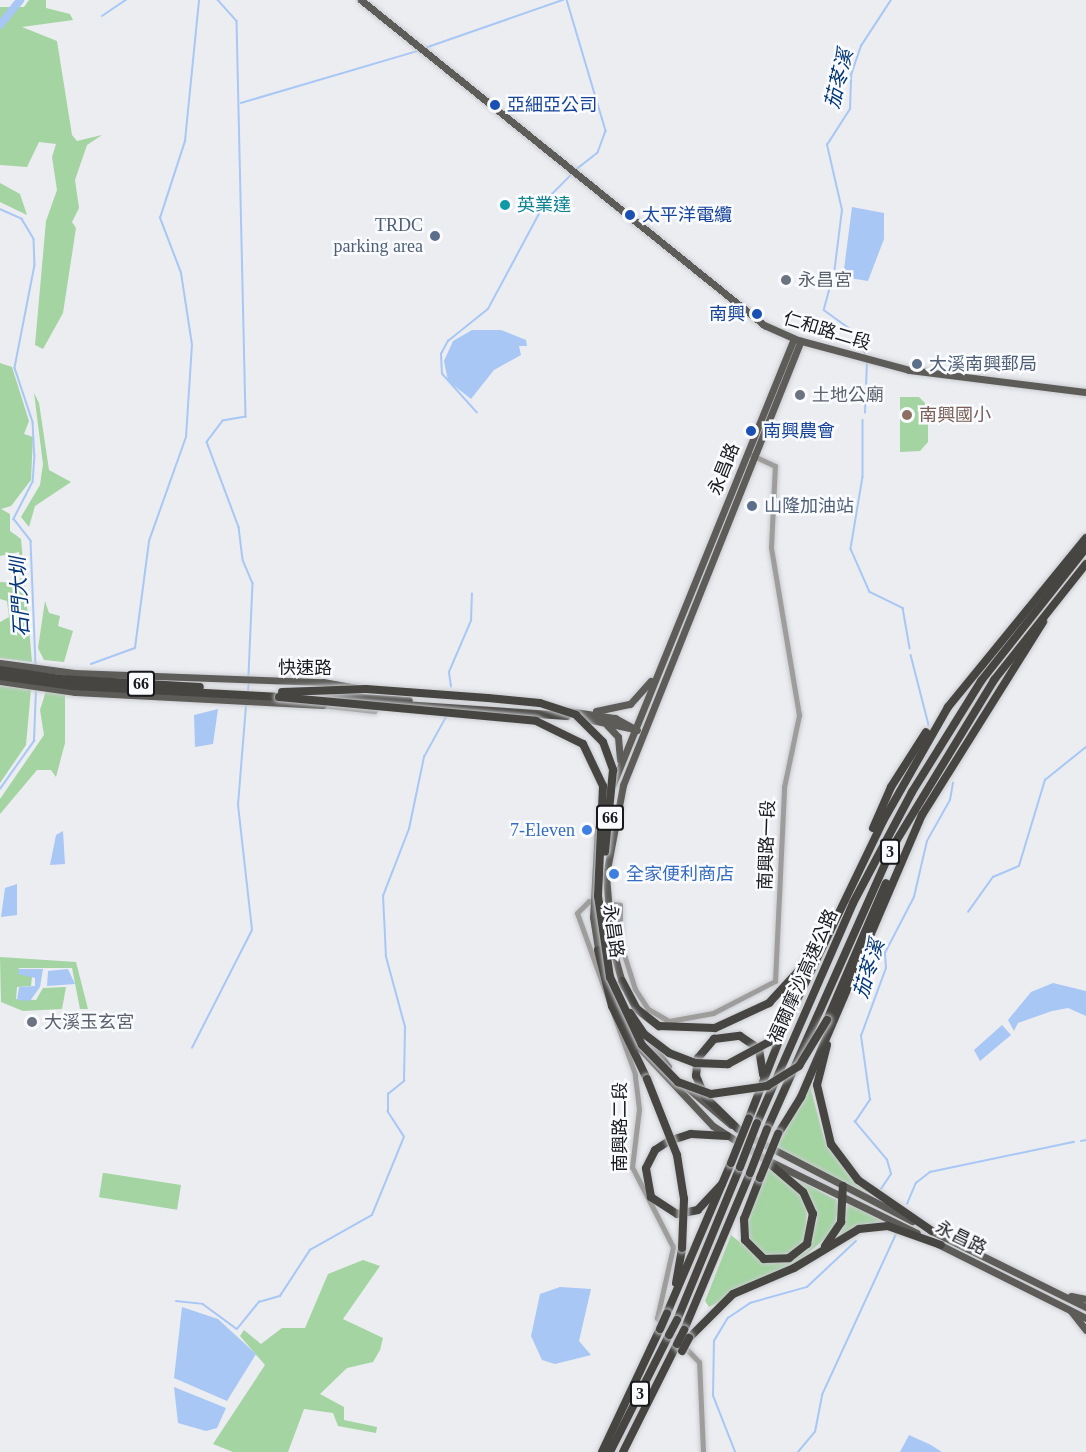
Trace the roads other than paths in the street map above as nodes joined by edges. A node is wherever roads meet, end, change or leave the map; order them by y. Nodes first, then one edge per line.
1 (361, 0) edge
2 (781, 334) junction
3 (797, 340) junction
4 (819, 346) junction
5 (786, 357) junction
6 (792, 366) junction
7 (1086, 392) edge
8 (751, 454) junction
9 (1086, 538) edge
10 (1086, 548) edge
11 (1086, 564) edge
12 (1055, 600) junction
13 (0, 663) edge
14 (660, 668) junction
15 (0, 669) edge
16 (0, 675) edge
17 (0, 681) edge
18 (280, 694) junction
19 (492, 695) dead end
20 (507, 703) junction
21 (315, 705) junction
22 (441, 705) junction
23 (948, 707) junction
24 (546, 709) junction
25 (375, 711) dead end
26 (581, 712) junction
27 (567, 716) junction
28 (594, 719) junction
29 (639, 730) junction
30 (620, 768) junction
31 (922, 815) junction
32 (606, 900) junction
33 (593, 901) junction
34 (825, 928) junction
35 (598, 950) junction
36 (622, 981) junction
37 (838, 1010) junction
38 (758, 1095) junction
39 (738, 1129) junction
40 (727, 1136) junction
41 (763, 1158) junction
42 (722, 1184) junction
43 (844, 1191) junction
44 (932, 1231) junction
45 (941, 1245) junction
46 (811, 1259) junction
47 (1061, 1294) junction
48 (1086, 1299) edge
49 (1086, 1307) edge
50 (1070, 1309) junction
51 (667, 1312) junction
52 (1086, 1318) edge
53 (1086, 1330) edge
54 (686, 1334) junction
55 (602, 1452) edge
56 (610, 1452) edge
57 (622, 1452) edge
58 (703, 1452) edge

1 - 2 main road, 仁和路二段
2 - 3 main road, 仁和路二段
2 - 5 main road
3 - 4 main road, 仁和路二段
3 - 5 main road, 永昌路
3 - 6 main road, 永昌路
4 - 6 main road
4 - 7 main road, 仁和路二段
5 - 8 main road, 永昌路
6 - 8 main road, 永昌路
8 - 14 main road, 永昌路
8 - 29 main road, 永昌路
8 - 32 street, 南興路一段
9 - 23 highway
10 - 56 highway, 福爾摩沙高速公路 / 3, bridge
11 - 12 highway, 福爾摩沙高速公路 / 3
12 - 31 highway
12 - 54 highway, 福爾摩沙高速公路 / 3, bridge
13 - 20 main road, 快速路 / 66
14 - 26 main road
14 - 29 main road, 永昌路
15 - 18 highway, 66
16 - 18 highway, 66
17 - 21 main road, 快速路 / 66
18 - 22 highway, bridge
18 - 23 highway, 66, bridge
18 - 31 highway, 66, bridge
19 - 20 main road
20 - 24 main road, 快速路 / 66
21 - 25 street, 快速路 / 66
21 - 27 main road, 快速路 / 66
22 - 24 highway
22 - 27 highway
23 - 34 highway
24 - 26 main road, 快速路 / 66
26 - 29 main road
27 - 28 main road, 快速路 / 66
28 - 29 main road, 快速路
28 - 30 main road
29 - 30 main road, 永昌路
29 - 32 main road, 永昌路
30 - 33 main road, 永昌路
31 - 37 highway
32 - 33 street
32 - 36 main road, 永昌路
33 - 35 main road, 永昌路
33 - 58 street, 南興路二段
34 - 36 highway
34 - 38 highway
35 - 40 main road, 永昌路
35 - 51 highway, bridge
36 - 39 main road, 永昌路
37 - 41 highway, bridge
37 - 44 highway
38 - 39 highway
38 - 42 highway, bridge
39 - 43 main road, 永昌路
40 - 41 main road, 永昌路
40 - 42 highway
41 - 43 main road, 永昌路
42 - 51 highway
43 - 44 main road, 永昌路
43 - 45 main road, 永昌路
43 - 46 highway
44 - 47 main road, 永昌路
45 - 46 highway
45 - 50 main road, 永昌路
46 - 54 highway
47 - 48 main road
47 - 49 main road
50 - 52 main road, 永昌路
50 - 53 main road
51 - 55 highway, bridge
54 - 57 highway, 3, bridge

